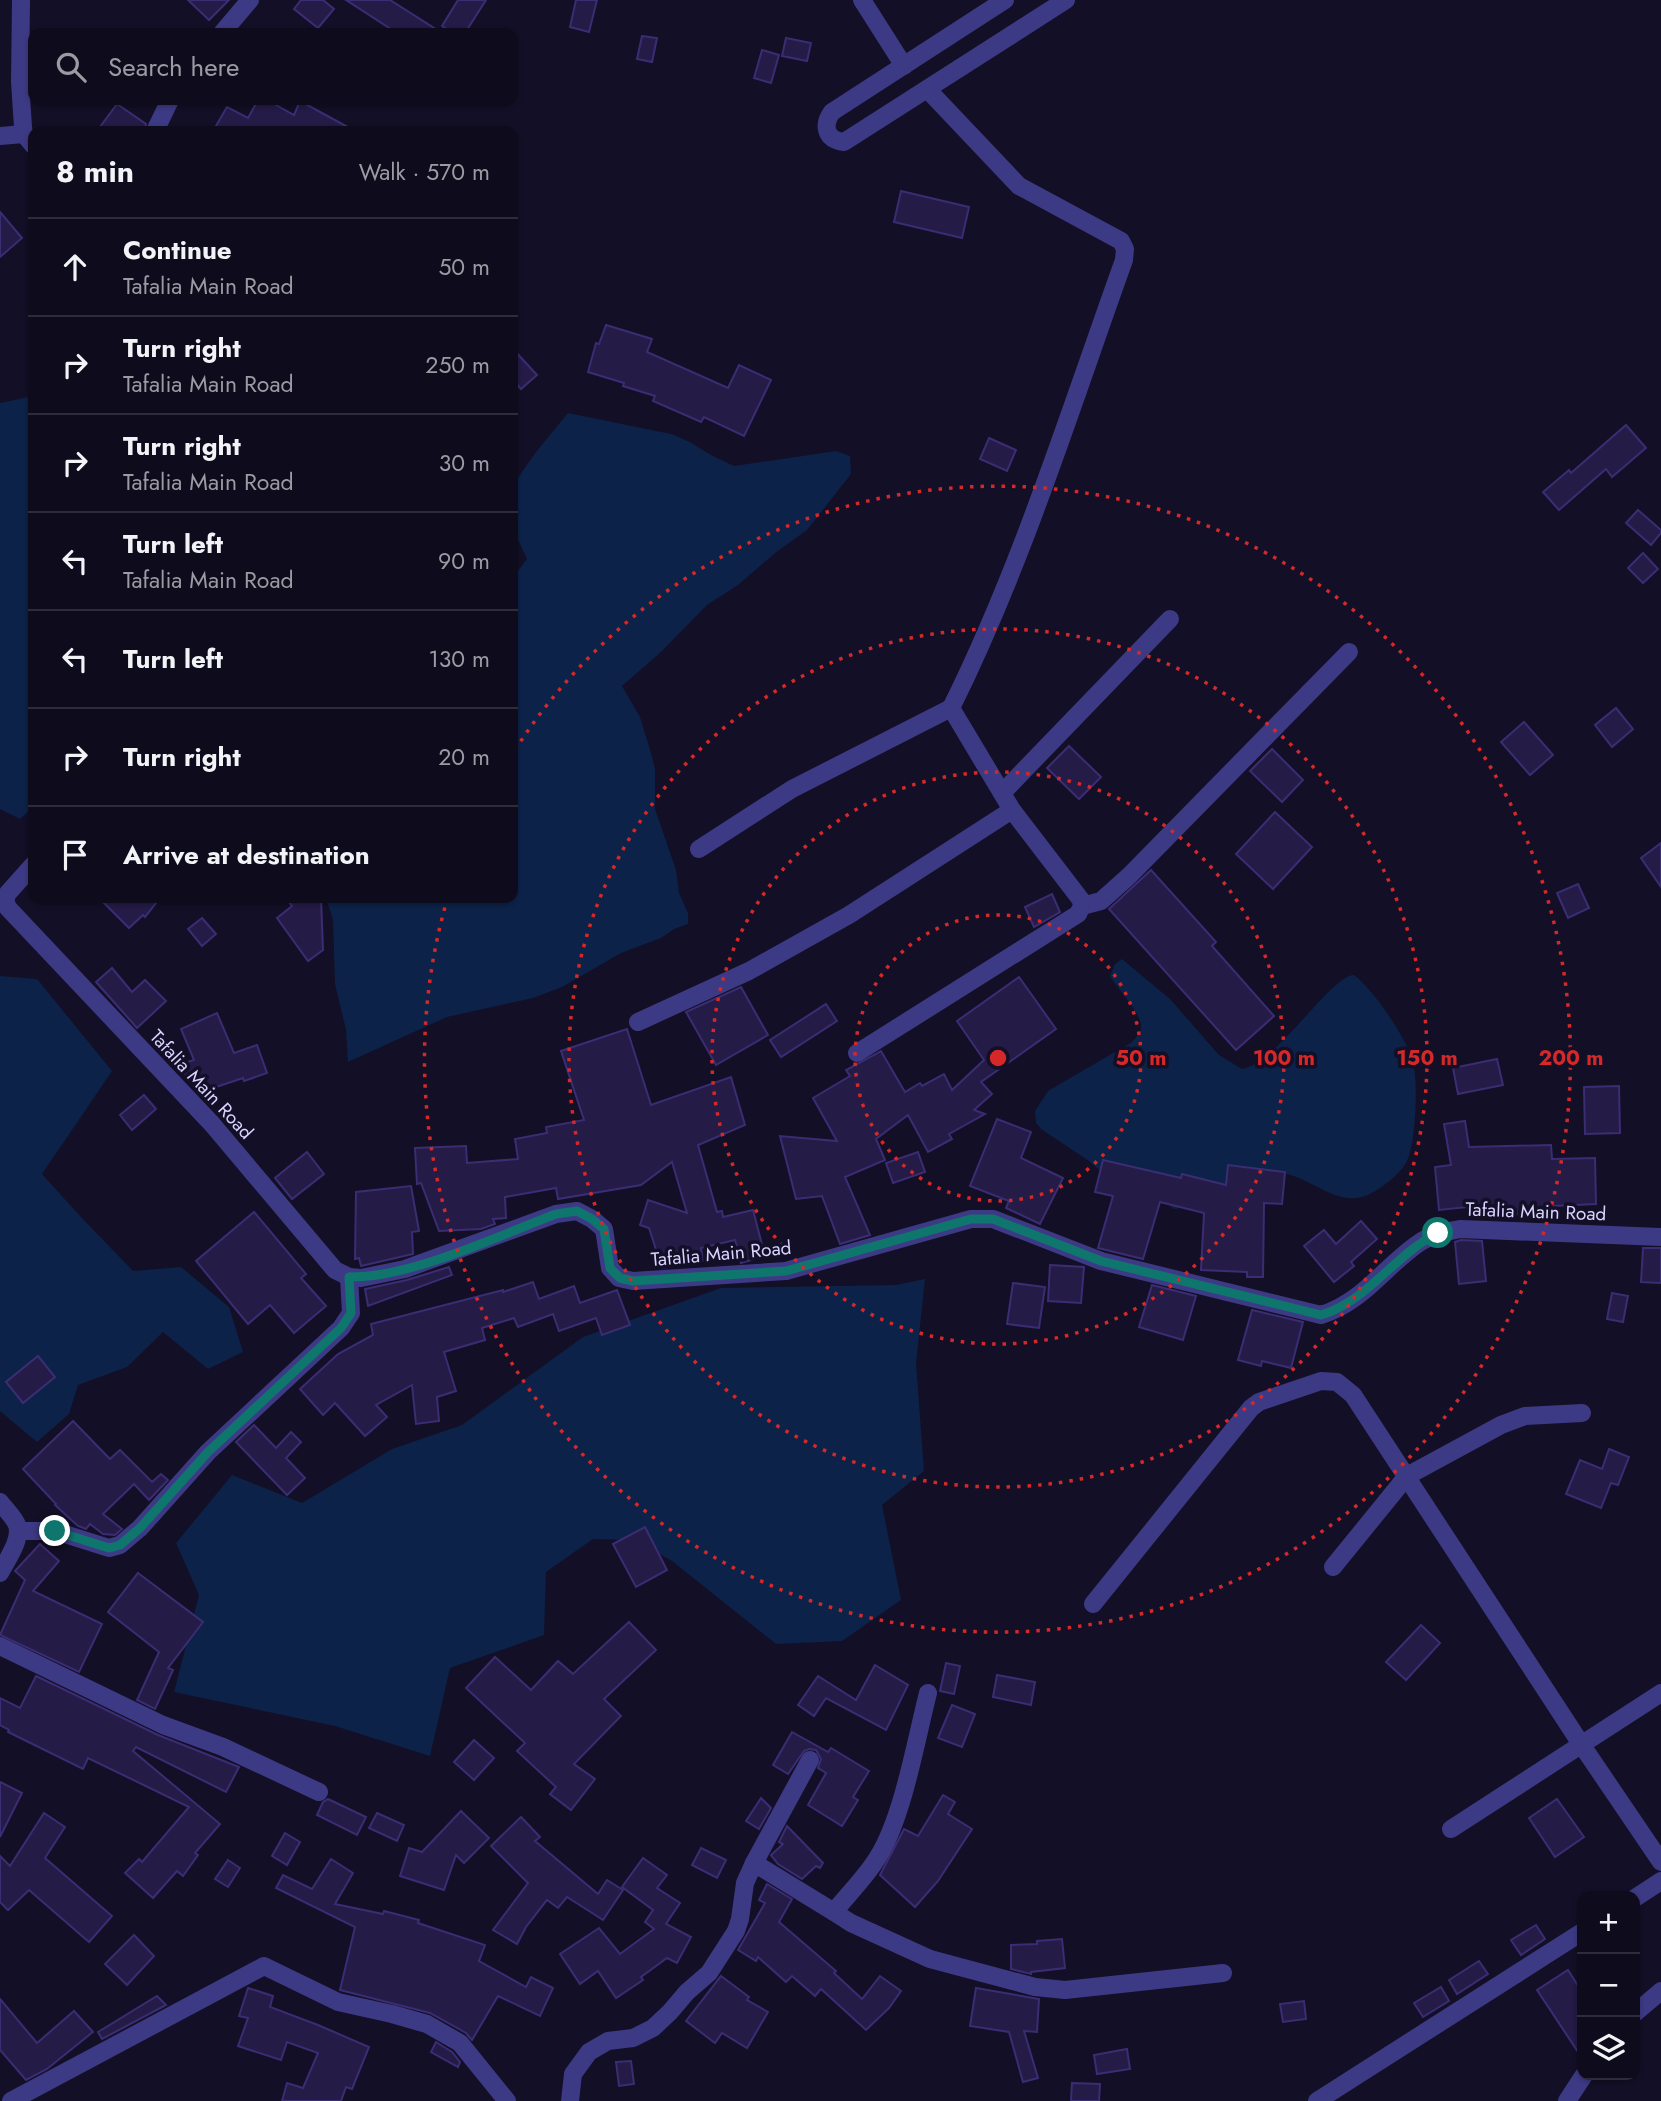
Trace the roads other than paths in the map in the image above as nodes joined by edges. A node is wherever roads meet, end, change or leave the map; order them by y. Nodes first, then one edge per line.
1 (21, 0) edge
2 (250, 0) edge
3 (862, 0) edge
4 (1005, 0) edge
5 (1066, 0) edge
6 (226, 28) edge
7 (904, 66) junction
8 (928, 90) junction
9 (168, 105) edge
10 (157, 126) edge
11 (28, 133) edge
12 (0, 136) edge
13 (28, 139) edge
14 (1170, 619) dead end
15 (1349, 652) dead end
16 (951, 708) junction
17 (1002, 793) junction
18 (1012, 810) junction
19 (699, 849) dead end
20 (28, 871) edge
21 (3, 898) edge
22 (1082, 906) junction
23 (638, 1021) dead end
24 (858, 1053) dead end
25 (1661, 1237) edge
26 (349, 1277) junction
27 (1582, 1413) dead end
28 (1407, 1476) junction
29 (0, 1502) edge
30 (18, 1531) junction
31 (1333, 1567) dead end
32 (0, 1573) edge
33 (1093, 1604) dead end
34 (0, 1646) edge
35 (928, 1693) dead end
36 (1661, 1693) edge
37 (1581, 1744) junction
38 (810, 1760) dead end
39 (319, 1792) dead end
40 (1451, 1829) dead end
41 (1661, 1861) edge
42 (754, 1863) junction
43 (1661, 1881) edge
44 (1640, 1895) edge
45 (834, 1912) junction
46 (1577, 1935) edge
47 (1223, 1973) dead end
48 (1661, 1991) edge
49 (1640, 2009) edge
50 (1581, 2080) edge
51 (11, 2101) edge
52 (507, 2101) edge
53 (570, 2101) edge
54 (1317, 2101) edge
55 (1567, 2101) edge

1 - 11 street
2 - 6 street
3 - 7 street
4 - 7 street
5 - 8 street
7 - 8 street
8 - 16 street
9 - 10 street
12 - 13 street
14 - 17 street
15 - 22 street
16 - 17 street
16 - 19 street
17 - 18 street
18 - 22 street
18 - 23 street
20 - 21 street, Tafalia Main Road
21 - 26 street, Tafalia Main Road
22 - 24 street
25 - 26 street, Tafalia Main Road
26 - 30 street
27 - 28 street
28 - 31 street
28 - 33 street
28 - 37 street
29 - 30 street
30 - 32 street
34 - 39 street
35 - 45 street
36 - 37 street
37 - 40 street
37 - 41 street
38 - 42 street
42 - 45 street
42 - 53 street
43 - 44 street
45 - 47 street
46 - 54 street
48 - 49 street
50 - 55 street
51 - 52 street

